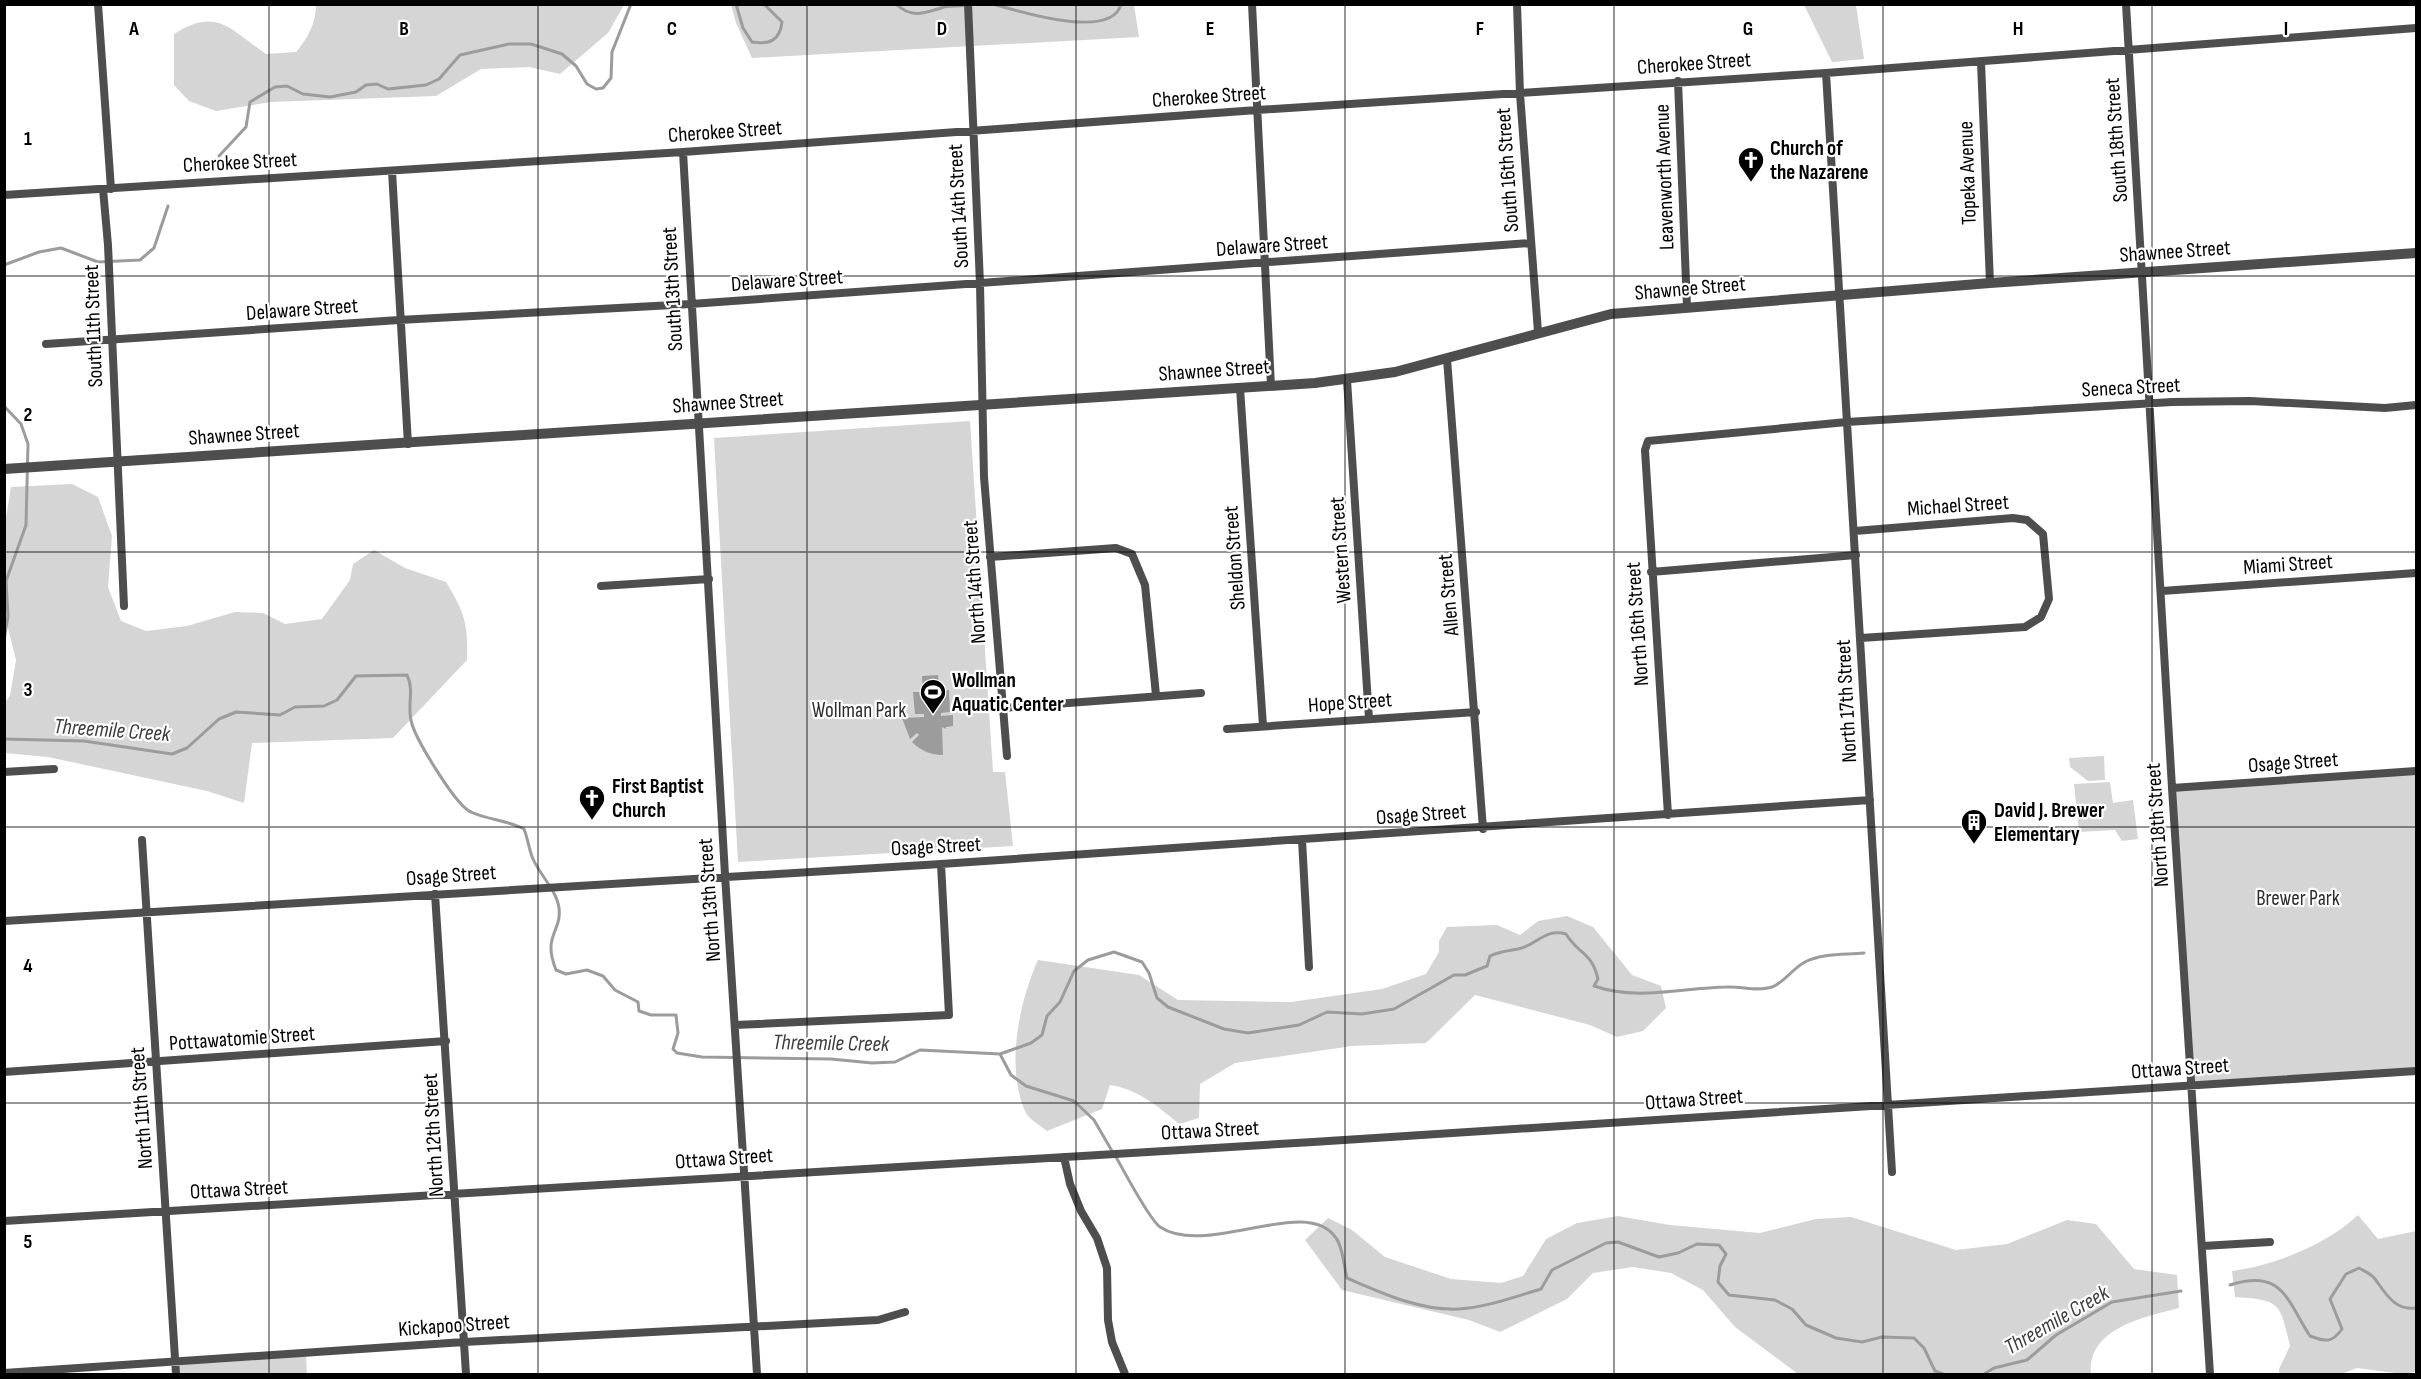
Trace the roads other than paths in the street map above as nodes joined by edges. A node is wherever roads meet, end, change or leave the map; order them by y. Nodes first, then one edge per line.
1 (98, 4) edge
2 (1252, 4) edge
3 (1517, 4) edge
4 (2126, 4) edge
5 (968, 7) edge
6 (2416, 27) edge
7 (2128, 48) junction
8 (1981, 62) junction
9 (1826, 73) junction
10 (1678, 81) junction
11 (1520, 94) junction
12 (1257, 110) junction
13 (973, 132) junction
14 (683, 152) junction
15 (392, 171) junction
16 (107, 189) junction
17 (4, 195) edge
18 (1531, 243) junction
19 (2416, 253) edge
20 (1265, 264) junction
21 (2142, 272) junction
22 (1990, 283) junction
23 (980, 284) junction
24 (1838, 296) junction
25 (691, 304) junction
26 (1687, 307) junction
27 (399, 320) junction
28 (1538, 332) junction
29 (112, 341) junction
30 (46, 344) dead end
31 (1447, 359) junction
32 (1347, 380) junction
33 (1271, 386) junction
34 (1240, 388) junction
35 (2149, 403) junction
36 (984, 405) junction
37 (2416, 405) edge
38 (1847, 422) junction
39 (698, 424) junction
40 (1658, 439) joint
41 (408, 444) junction
42 (118, 462) junction
43 (4, 469) edge
44 (1855, 531) junction
45 (1857, 555) junction
46 (990, 557) junction
47 (1651, 572) junction
48 (2416, 573) edge
49 (709, 579) junction
50 (601, 586) dead end
51 (2162, 591) junction
52 (124, 606) dead end
53 (1861, 638) junction
54 (1201, 693) dead end
55 (1156, 695) junction
56 (1002, 708) junction
57 (1476, 712) junction
58 (1369, 719) junction
59 (1263, 726) junction
60 (1227, 729) dead end
61 (1007, 756) dead end
62 (54, 769) dead end
63 (2416, 771) edge
64 (4, 772) edge
65 (2172, 788) junction
66 (1870, 800) junction
67 (1668, 815) junction
68 (1483, 828) junction
69 (142, 840) dead end
70 (1302, 840) junction
71 (941, 864) junction
72 (725, 875) junction
73 (435, 894) junction
74 (146, 912) junction
75 (4, 921) edge
76 (1309, 967) dead end
77 (735, 1025) junction
78 (446, 1041) junction
79 (156, 1062) junction
80 (2416, 1071) edge
81 (4, 1072) edge
82 (2193, 1085) junction
83 (1889, 1104) junction
84 (1064, 1157) junction
85 (1892, 1172) dead end
86 (744, 1175) junction
87 (455, 1194) junction
88 (166, 1211) junction
89 (4, 1221) edge
90 (2270, 1242) dead end
91 (2203, 1246) junction
92 (905, 1312) dead end
93 (754, 1326) junction
94 (464, 1342) junction
95 (175, 1361) junction
96 (4, 1373) edge
97 (176, 1374) edge
98 (466, 1374) edge
99 (757, 1374) edge
100 (1125, 1374) edge
101 (2210, 1374) edge

1 - 16 street, South 11th Street
2 - 12 street
3 - 11 street, South 16th Street
4 - 7 street, South 18th Street
5 - 13 street, South 14th Street
6 - 7 street, Cherokee Street
7 - 8 street, Cherokee Street
7 - 21 street, South 18th Street
8 - 9 street, Cherokee Street
8 - 22 street, Topeka Avenue
9 - 10 street, Cherokee Street
9 - 24 street, North 17th Street
10 - 11 street, Cherokee Street
10 - 26 street, Leavenworth Avenue
11 - 12 street, Cherokee Street
11 - 18 street, South 16th Street
12 - 13 street, Cherokee Street
12 - 20 street
13 - 14 street, Cherokee Street
13 - 23 street, South 14th Street
14 - 15 street, Cherokee Street
14 - 25 street, South 13th Street
15 - 16 street, Cherokee Street
15 - 27 street
16 - 17 street, Cherokee Street
16 - 29 street, South 11th Street
18 - 20 street, Delaware Street
18 - 28 street, South 16th Street
19 - 21 street, Shawnee Street
20 - 23 street, Delaware Street
20 - 33 street
21 - 22 street, Shawnee Street
21 - 35 street, North 18th Street
22 - 24 street, Shawnee Street
23 - 25 street, Delaware Street
23 - 36 street, South 14th Street
24 - 26 street, Shawnee Street
24 - 38 street, North 17th Street
25 - 27 street, Delaware Street
25 - 39 street, South 13th Street
26 - 28 street, Shawnee Street
27 - 29 street, Delaware Street
27 - 41 street
28 - 31 street, Shawnee Street
29 - 30 street, Delaware Street
29 - 42 street, South 11th Street
31 - 32 street, Shawnee Street
31 - 57 street, Allen Street
32 - 33 street, Shawnee Street
32 - 58 street, Western Street
33 - 34 street, Shawnee Street
34 - 36 street, Shawnee Street
34 - 59 street, Sheldon Street
35 - 37 street, Seneca Street
35 - 38 street, Seneca Street
35 - 51 street, North 18th Street
36 - 39 street, Shawnee Street
36 - 46 street, North 14th Street
38 - 40 street, Seneca Street
38 - 44 street, North 17th Street
39 - 41 street, Shawnee Street
39 - 49 street, North 13th Street
40 - 47 street, North 16th Street
41 - 42 street, Shawnee Street
42 - 43 street, Shawnee Street
42 - 52 street
44 - 45 street, North 17th Street
44 - 53 street, Michael Street
45 - 47 street
45 - 53 street, North 17th Street
46 - 55 street
46 - 56 street, North 14th Street
47 - 67 street, North 16th Street
48 - 51 street, Miami Street
49 - 50 street
49 - 72 street, North 13th Street
51 - 65 street, North 18th Street
53 - 66 street, North 17th Street
54 - 55 street
55 - 56 street
56 - 61 street, North 14th Street
57 - 58 street, Hope Street
57 - 68 street, Allen Street
58 - 59 street, Hope Street
59 - 60 street, Hope Street
62 - 64 street
63 - 65 street, Osage Street
65 - 82 street, North 18th Street
66 - 67 street, Osage Street
66 - 83 street, North 17th Street
67 - 68 street, Osage Street
68 - 70 street, Osage Street
69 - 74 street, North 11th Street
70 - 71 street, Osage Street
70 - 76 street
71 - 72 street, Osage Street
71 - 77 street
72 - 73 street, Osage Street
72 - 77 street, North 13th Street
73 - 74 street, Osage Street
73 - 78 street, North 12th Street
74 - 75 street, Osage Street
74 - 79 street, North 11th Street
77 - 86 street, North 13th Street
78 - 79 street, Pottawatomie Street
78 - 87 street, North 12th Street
79 - 81 street, Pottawatomie Street
79 - 88 street, North 11th Street
80 - 82 street, Ottawa Street
82 - 83 street, Ottawa Street
82 - 91 street, North 18th Street
83 - 84 street, Ottawa Street
83 - 85 street, North 17th Street
84 - 86 street, Ottawa Street
84 - 100 street
86 - 87 street, Ottawa Street
86 - 93 street, North 13th Street
87 - 88 street, Ottawa Street
87 - 94 street, North 12th Street
88 - 89 street, Ottawa Street
88 - 95 street, North 11th Street
90 - 91 street
91 - 101 street, North 18th Street
92 - 93 street, Kickapoo Street
93 - 94 street, Kickapoo Street
93 - 99 street, North 13th Street
94 - 95 street, Kickapoo Street
94 - 98 street, North 12th Street
95 - 96 street, Kickapoo Street
95 - 97 street, North 11th Street

